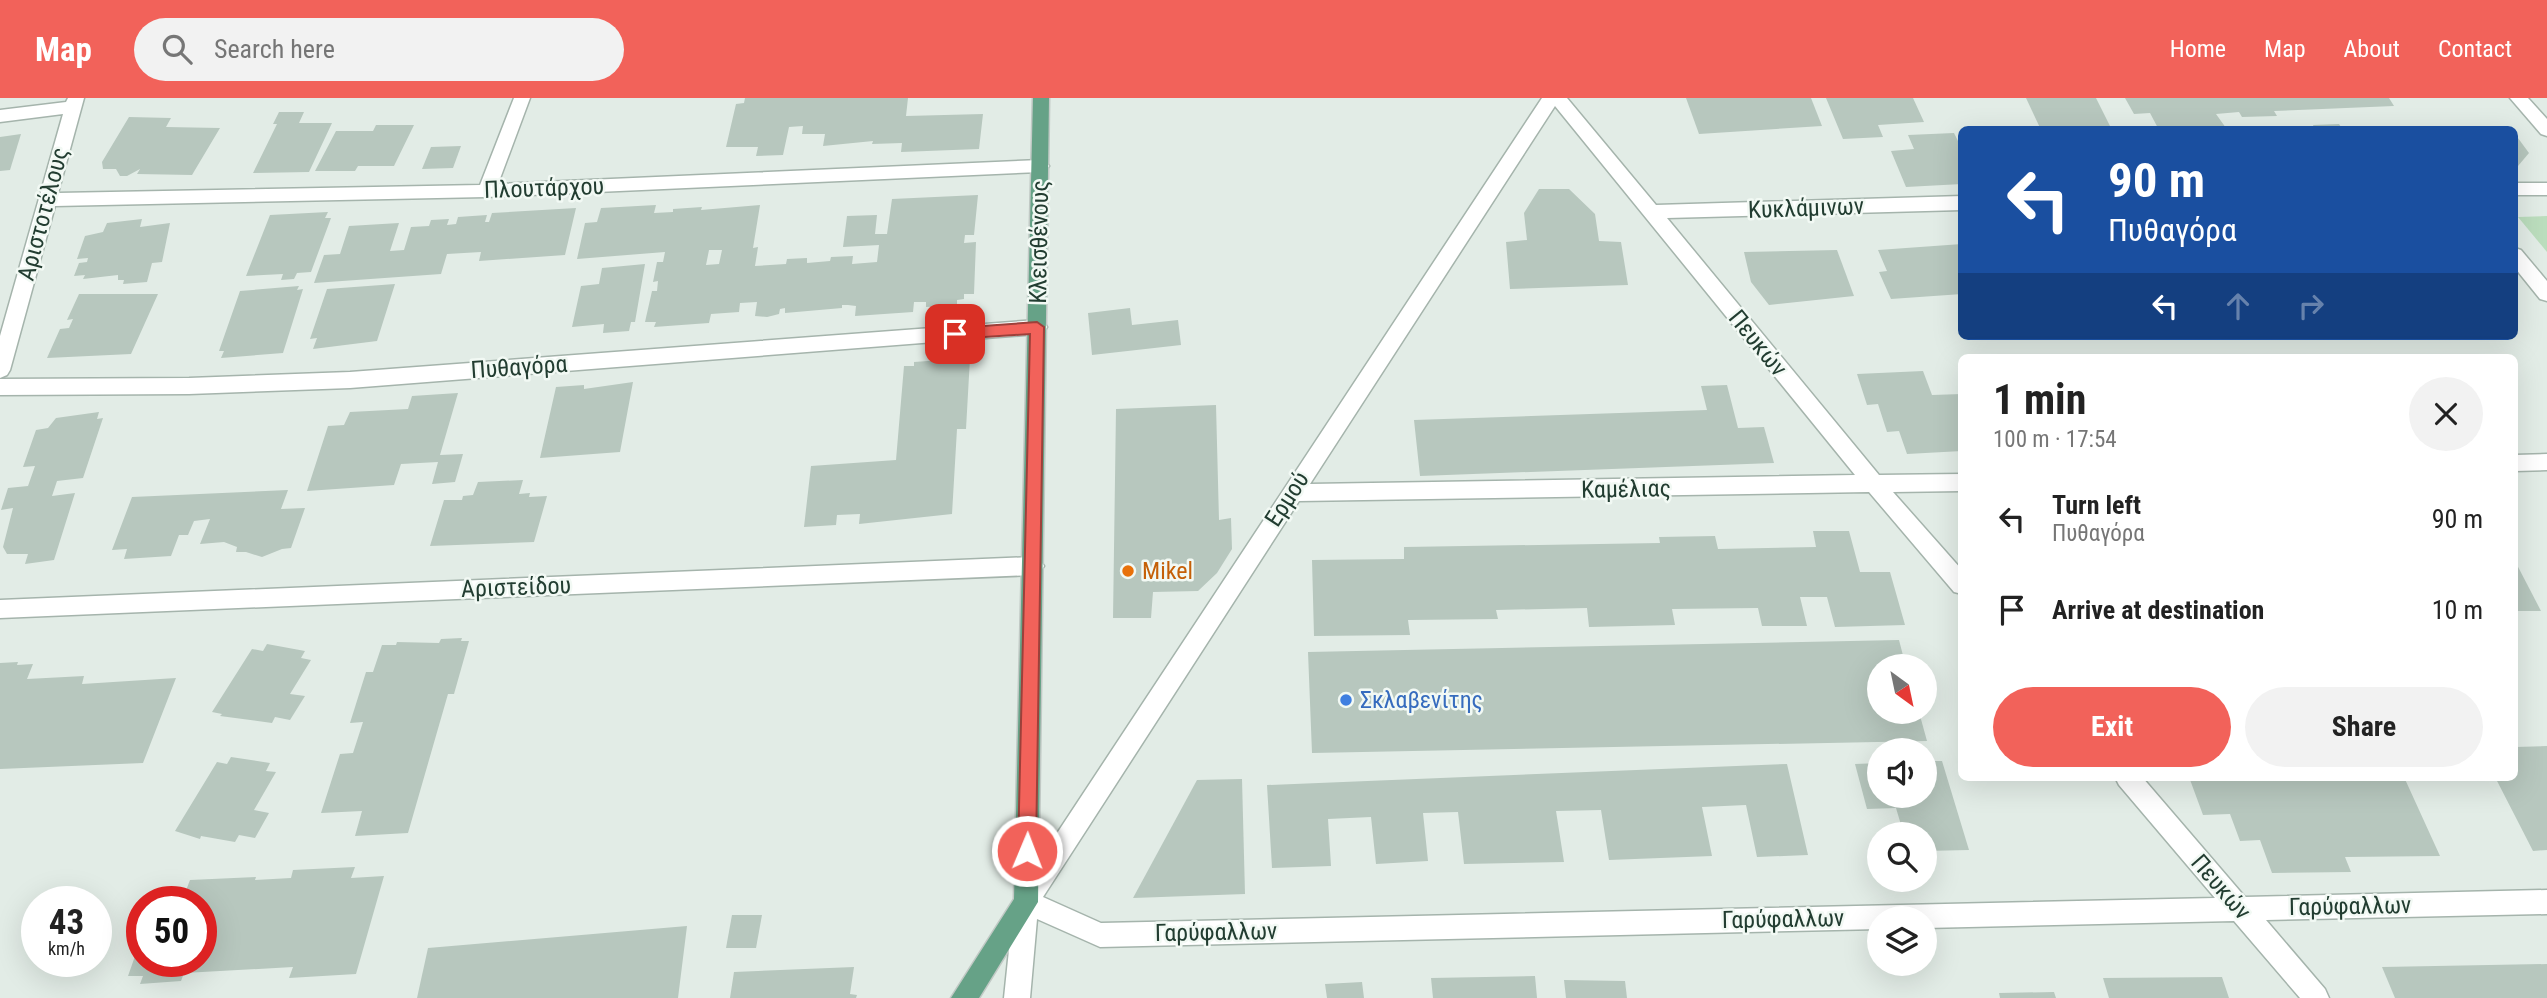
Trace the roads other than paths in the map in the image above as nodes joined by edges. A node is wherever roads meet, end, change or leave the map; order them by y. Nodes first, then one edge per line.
1 (522, 98) edge
2 (1041, 98) edge
3 (1550, 98) edge
4 (1558, 98) edge
5 (2518, 98) edge
6 (74, 102) edge
7 (0, 116) edge
8 (2547, 130) edge
9 (1040, 166) junction
10 (2518, 189) edge
11 (2547, 189) edge
12 (486, 191) junction
13 (47, 201) junction
14 (1958, 203) edge
15 (1651, 212) junction
16 (2518, 259) edge
17 (2547, 294) edge
18 (1037, 327) junction
19 (0, 370) edge
20 (0, 387) edge
21 (2547, 462) edge
22 (2518, 463) edge
23 (1958, 482) edge
24 (1875, 485) junction
25 (1291, 493) junction
26 (1033, 565) junction
27 (1958, 580) edge
28 (0, 609) edge
29 (2130, 781) edge
30 (1026, 902) junction
31 (2547, 902) edge
32 (2240, 908) junction
33 (964, 998) edge
34 (1017, 998) edge
35 (2316, 998) edge

1 - 12 street
2 - 9 main road, Κλεισθένους
3 - 25 street, Ερμού
4 - 15 street, Πευκών
5 - 8 street
6 - 7 street
6 - 13 street, Αριστοτέλους
9 - 12 street, Πλουτάρχου
9 - 18 main road, Κλεισθένους
10 - 11 street
12 - 13 street, Πλουτάρχου
13 - 19 street, Αριστοτέλους
14 - 15 street, Κυκλάμινων
15 - 24 street, Πευκών
16 - 17 street
18 - 20 street, Πυθαγόρα
18 - 26 main road, Κλεισθένους
21 - 22 street
23 - 24 street, Καμέλιας
24 - 25 street, Καμέλιας
24 - 27 street, Πευκών
25 - 30 street, Ερμού
26 - 28 street, Αριστείδου
26 - 30 main road, Κλεισθένους
29 - 32 street, Πευκών
30 - 32 street, Γαρύφαλλων
30 - 33 main road
30 - 34 street
31 - 32 street, Γαρύφαλλων
32 - 35 street, Πευκών

